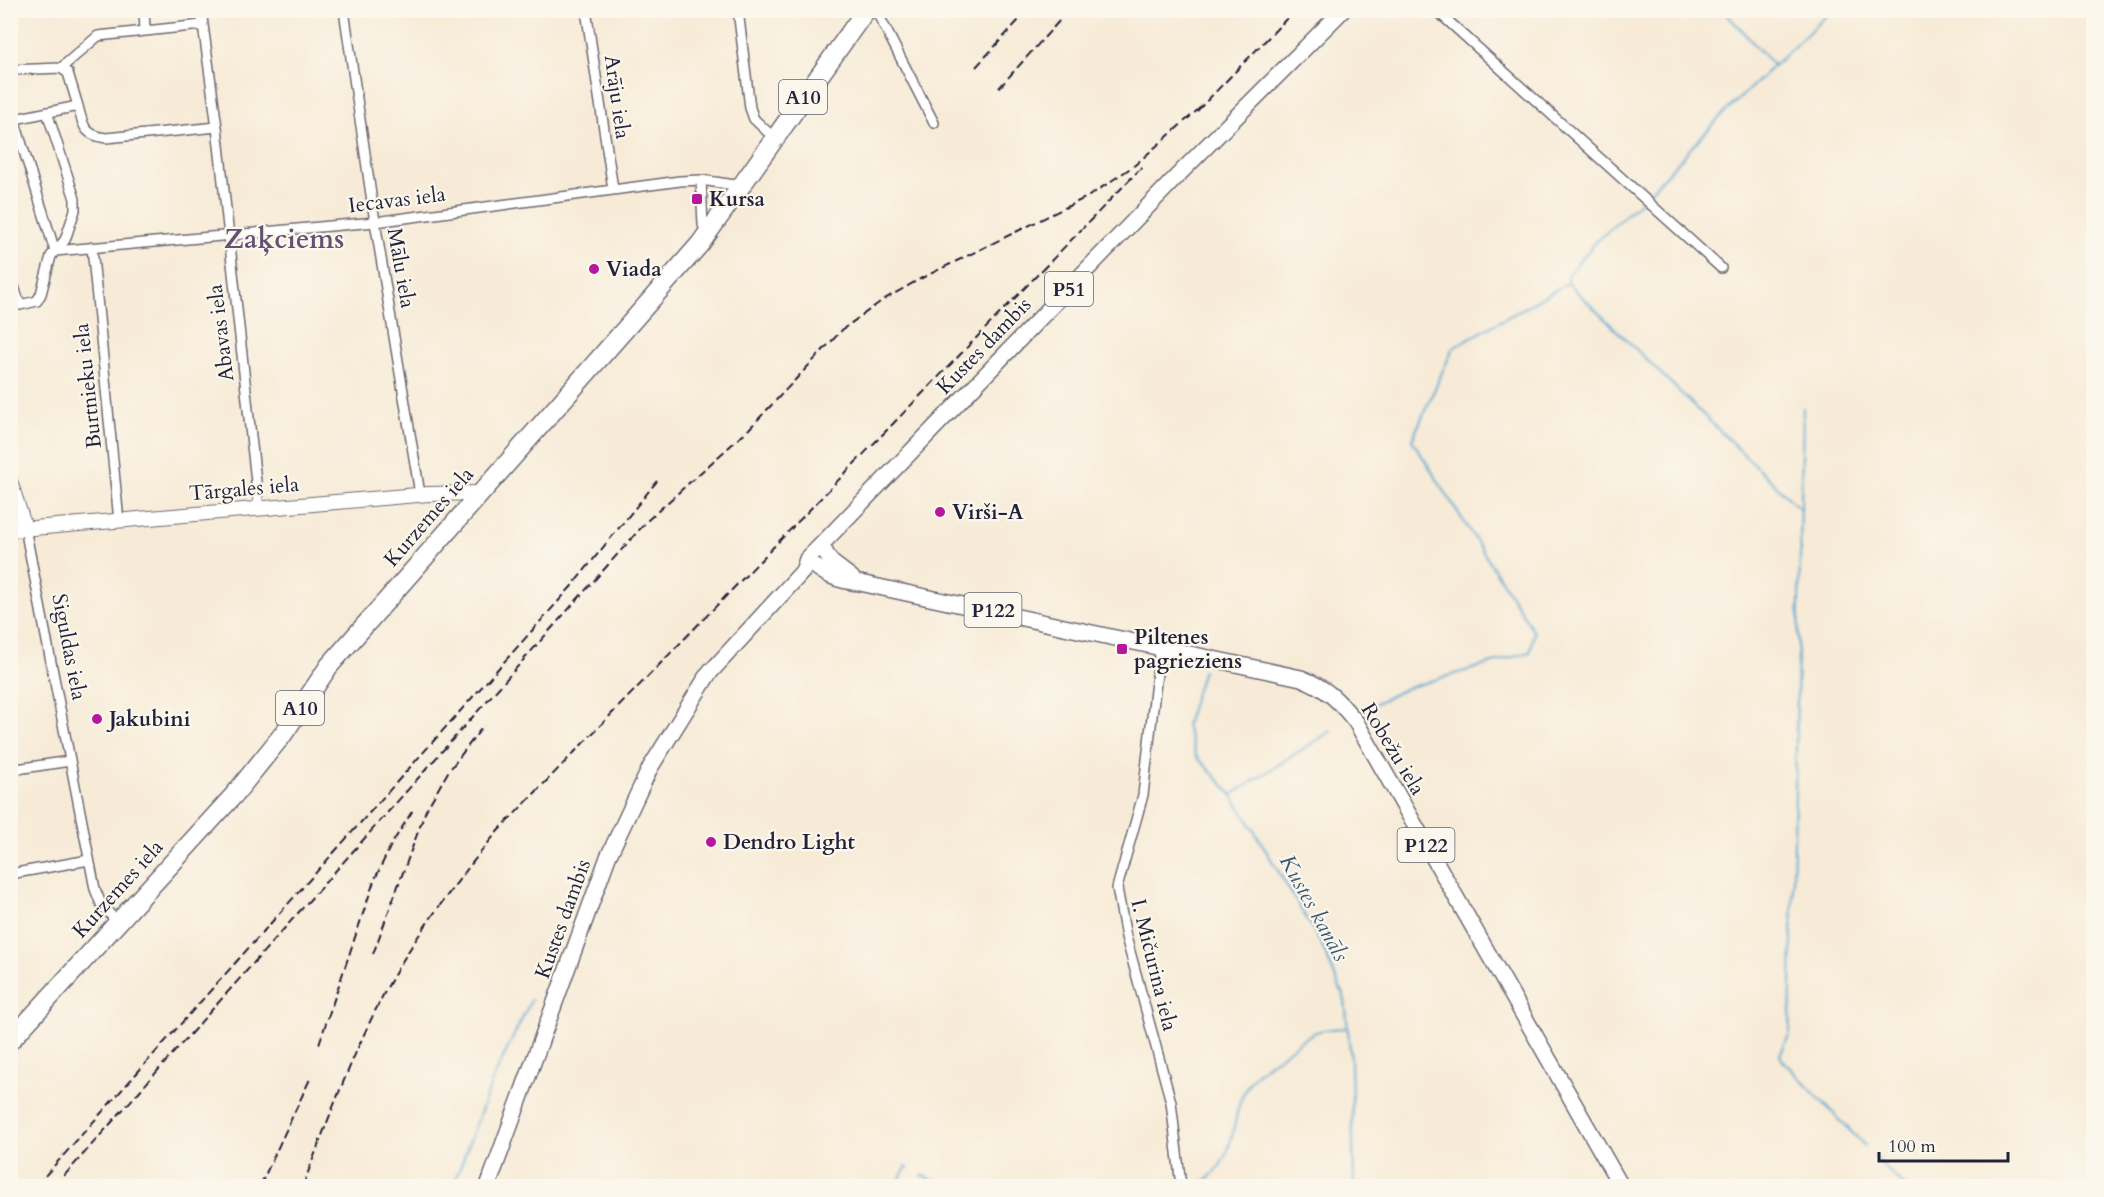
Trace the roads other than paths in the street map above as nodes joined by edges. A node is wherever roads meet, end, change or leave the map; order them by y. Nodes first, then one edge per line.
1 (144, 10) edge
2 (201, 10) edge
3 (344, 10) edge
4 (586, 10) edge
5 (738, 10) edge
6 (866, 10) edge
7 (876, 10) edge
8 (1343, 10) edge
9 (1436, 10) edge
10 (202, 25) junction
11 (145, 31) junction
12 (61, 68) junction
13 (10, 70) edge
14 (78, 106) junction
15 (47, 112) junction
16 (12, 119) edge
17 (934, 123) dead end
18 (217, 127) junction
19 (774, 138) junction
20 (701, 180) junction
21 (742, 186) junction
22 (613, 189) junction
23 (375, 222) junction
24 (708, 233) junction
25 (228, 235) junction
26 (92, 247) junction
27 (55, 251) junction
28 (1721, 268) dead end
29 (10, 274) edge
30 (10, 481) edge
31 (481, 493) junction
32 (420, 494) junction
33 (259, 509) junction
34 (119, 521) junction
35 (18, 529) edge
36 (820, 545) junction
37 (807, 559) junction
38 (860, 583) junction
39 (1160, 647) junction
40 (70, 761) junction
41 (10, 770) edge
42 (89, 860) junction
43 (10, 874) edge
44 (117, 922) junction
45 (10, 1041) edge
46 (489, 1186) edge
47 (1181, 1186) edge
48 (1621, 1186) edge

1 - 11 street
2 - 10 street, Abavas iela
3 - 23 street, Mālu iela
4 - 22 street, Arāju iela
5 - 19 street
6 - 19 highway, Kurzemes iela / A10
7 - 17 street
8 - 36 main road, Kustes dambis / P51
9 - 28 street
10 - 11 street
10 - 18 street, Abavas iela
11 - 12 street
12 - 13 street
12 - 14 street
14 - 15 street
14 - 18 street
15 - 16 street
15 - 27 street
16 - 27 street
18 - 25 street, Abavas iela
19 - 21 highway, Kurzemes iela / A10
20 - 21 street, Iecavas iela
20 - 22 street, Iecavas iela
20 - 24 street
21 - 24 highway, Kurzemes iela / A10
22 - 23 street, Iecavas iela
23 - 25 street, Iecavas iela
23 - 32 street, Mālu iela
24 - 31 highway, Kurzemes iela / A10
25 - 26 street, Iecavas iela
25 - 33 street, Abavas iela
26 - 27 street, Iecavas iela
26 - 34 street, Burtnieku iela
27 - 29 street
30 - 35 street, Siguldas iela
31 - 32 street, Tārgales iela
31 - 44 highway, Kurzemes iela / A10
32 - 33 street, Tārgales iela
33 - 34 street, Tārgales iela
34 - 35 street, Tārgales iela
35 - 40 street, Siguldas iela
36 - 37 main road, Kustes dambis
36 - 38 main road, Robežu iela / P122
37 - 38 main road, Robežu iela / P122
37 - 46 main road, Kustes dambis
38 - 39 main road, Robežu iela / P122
39 - 47 street, I. Mičurina iela
39 - 48 main road, Robežu iela / P122
40 - 41 street
40 - 42 street, Siguldas iela
42 - 43 street
42 - 44 street, Siguldas iela
44 - 45 highway, Kurzemes iela / A10

